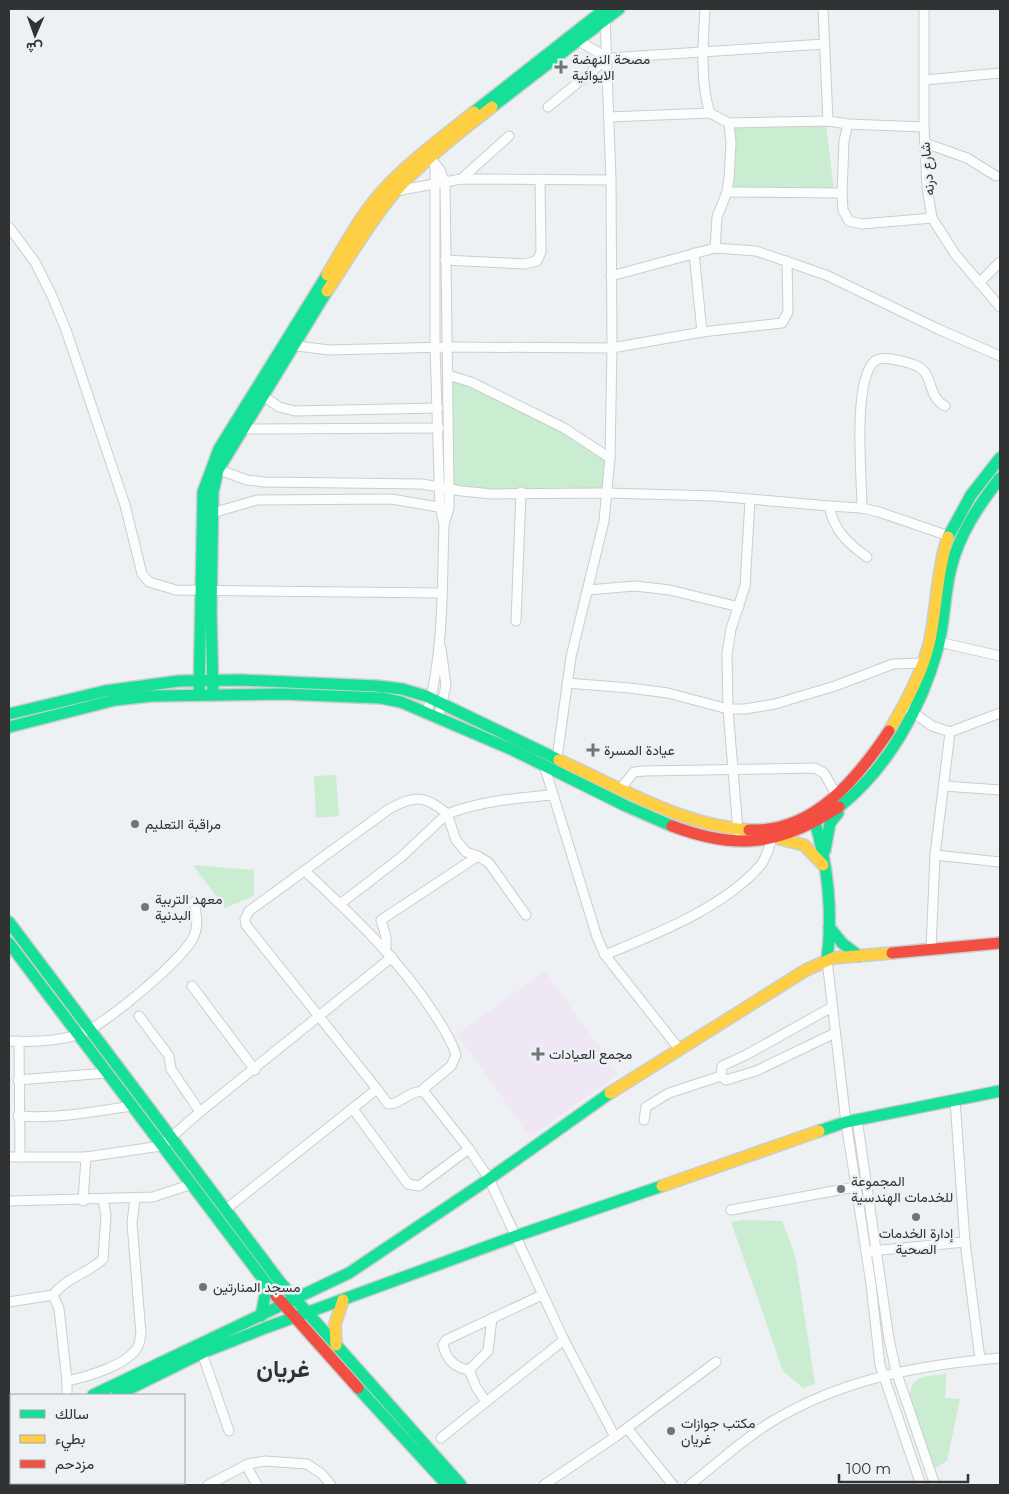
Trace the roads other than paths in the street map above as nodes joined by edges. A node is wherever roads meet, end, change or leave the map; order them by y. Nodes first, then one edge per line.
1 (619, 9) edge
2 (705, 9) edge
3 (823, 9) edge
4 (924, 9) edge
5 (604, 12) edge
6 (577, 40) junction
7 (825, 44) junction
8 (704, 53) junction
9 (608, 58) junction
10 (1000, 73) edge
11 (925, 80) junction
12 (548, 107) dead end
13 (710, 113) junction
14 (609, 116) junction
15 (828, 121) junction
16 (729, 123) junction
17 (848, 124) junction
18 (924, 127) junction
19 (509, 136) dead end
20 (925, 142) junction
21 (431, 159) junction
22 (996, 176) dead end
23 (462, 179) junction
24 (540, 180) junction
25 (611, 180) junction
26 (445, 183) junction
27 (435, 185) junction
28 (396, 191) junction
29 (727, 192) junction
30 (842, 193) junction
31 (932, 218) junction
32 (9, 227) edge
33 (715, 248) junction
34 (694, 253) junction
35 (445, 260) junction
36 (787, 261) junction
37 (1000, 262) edge
38 (611, 276) junction
39 (979, 283) junction
40 (1000, 307) edge
41 (702, 332) junction
42 (289, 345) junction
43 (435, 347) junction
44 (446, 347) junction
45 (612, 348) junction
46 (1000, 356) edge
47 (448, 375) junction
48 (259, 393) junction
49 (945, 406) dead end
50 (438, 408) junction
51 (243, 428) junction
52 (439, 428) junction
53 (610, 458) junction
54 (1000, 458) edge
55 (214, 468) junction
56 (1000, 478) edge
57 (444, 487) junction
58 (521, 492) junction
59 (607, 493) junction
60 (750, 500) junction
61 (829, 506) junction
62 (444, 508) junction
63 (862, 508) junction
64 (212, 512) junction
65 (949, 536) junction
66 (867, 557) dead end
67 (206, 590) junction
68 (588, 590) junction
69 (442, 593) junction
70 (739, 606) junction
71 (516, 621) dead end
72 (439, 640) junction
73 (939, 642) junction
74 (1000, 656) edge
75 (923, 663) junction
76 (197, 678) junction
77 (213, 678) junction
78 (567, 684) junction
79 (199, 694) junction
80 (213, 694) junction
81 (431, 698) junction
82 (55, 704) junction
83 (443, 704) junction
84 (908, 708) junction
85 (728, 709) junction
86 (1000, 713) edge
87 (9, 714) edge
88 (58, 716) junction
89 (432, 716) junction
90 (9, 727) edge
91 (950, 732) junction
92 (557, 758) junction
93 (544, 764) junction
94 (732, 769) junction
95 (944, 786) junction
96 (620, 789) junction
97 (1000, 790) edge
98 (552, 795) junction
99 (840, 802) junction
100 (447, 814) junction
101 (809, 822) junction
102 (738, 831) junction
103 (775, 840) junction
104 (935, 855) junction
105 (478, 856) junction
106 (1000, 862) edge
107 (823, 863) junction
108 (305, 871) junction
109 (194, 902) dead end
110 (340, 904) junction
111 (526, 916) dead end
112 (9, 922) edge
113 (829, 928) junction
114 (9, 942) edge
115 (1000, 943) edge
116 (931, 950) junction
117 (389, 954) junction
118 (605, 955) junction
119 (859, 956) junction
120 (827, 960) junction
121 (192, 986) dead end
122 (832, 1007) junction
123 (139, 1016) dead end
124 (317, 1016) junction
125 (84, 1032) junction
126 (835, 1032) junction
127 (9, 1041) edge
128 (18, 1041) junction
129 (680, 1050) junction
130 (255, 1070) junction
131 (107, 1073) junction
132 (721, 1076) junction
133 (18, 1080) junction
134 (377, 1089) junction
135 (1000, 1091) edge
136 (421, 1092) junction
137 (955, 1100) junction
138 (132, 1106) junction
139 (353, 1109) junction
140 (200, 1112) junction
141 (18, 1116) junction
142 (644, 1120) dead end
143 (851, 1120) junction
144 (171, 1137) junction
145 (161, 1146) junction
146 (469, 1149) junction
147 (9, 1157) edge
148 (20, 1157) junction
149 (86, 1157) junction
150 (489, 1179) junction
151 (855, 1187) junction
152 (199, 1188) junction
153 (135, 1198) junction
154 (83, 1200) junction
155 (103, 1200) junction
156 (9, 1201) edge
157 (226, 1209) junction
158 (731, 1210) dead end
159 (516, 1236) junction
160 (965, 1242) junction
161 (876, 1250) junction
162 (865, 1252) junction
163 (349, 1273) junction
164 (267, 1285) junction
165 (358, 1294) junction
166 (53, 1295) junction
167 (542, 1295) junction
168 (296, 1299) junction
169 (343, 1300) junction
170 (9, 1302) edge
171 (283, 1306) junction
172 (307, 1312) junction
173 (261, 1316) junction
174 (293, 1317) junction
175 (492, 1318) junction
176 (564, 1340) junction
177 (336, 1345) junction
178 (202, 1352) junction
179 (1000, 1358) edge
180 (980, 1359) junction
181 (716, 1362) dead end
182 (469, 1370) junction
183 (896, 1371) junction
184 (883, 1375) junction
185 (67, 1381) junction
186 (67, 1394) edge
187 (95, 1394) edge
188 (124, 1394) edge
189 (486, 1402) junction
190 (627, 1428) junction
191 (229, 1431) dead end
192 (615, 1437) junction
193 (441, 1438) dead end
194 (246, 1465) junction
195 (208, 1485) edge
196 (257, 1485) edge
197 (331, 1485) edge
198 (447, 1485) edge
199 (461, 1485) edge
200 (544, 1485) edge
201 (673, 1485) edge
202 (690, 1485) edge
203 (921, 1485) edge
204 (935, 1485) edge

1 - 5 main road
2 - 8 street
3 - 7 street
4 - 11 street, شارع درنه
5 - 6 main road
5 - 9 street
5 - 21 main road
6 - 9 street
6 - 21 main road
7 - 8 street
7 - 15 street
8 - 9 street
8 - 13 street
9 - 12 street
9 - 14 street
10 - 11 street
11 - 18 street, شارع درنه
13 - 14 street
13 - 16 street
14 - 25 street
15 - 16 street
15 - 17 street
16 - 29 street
17 - 18 street
17 - 30 street
18 - 20 street, شارع درنه
19 - 23 street
20 - 22 street
20 - 31 street, شارع درنه
21 - 26 street
21 - 27 street
21 - 28 main road
21 - 42 main road
23 - 24 street
23 - 26 street
24 - 25 street
24 - 35 street
25 - 38 street
26 - 27 street
26 - 35 street
27 - 28 street
27 - 43 street
28 - 42 main road
29 - 30 street
29 - 33 street
30 - 31 street
31 - 39 street, شارع درنه
32 - 67 street
33 - 34 street
33 - 36 street
34 - 38 street
34 - 41 street
35 - 44 street
36 - 41 street
36 - 46 street
37 - 39 street
38 - 45 street
39 - 40 street, شارع درنه
41 - 45 street
42 - 43 street
42 - 48 main road
43 - 44 street
43 - 50 street
44 - 45 street
44 - 47 street
45 - 53 street
47 - 53 street
47 - 57 street
48 - 50 street
48 - 51 main road
48 - 55 main road
49 - 63 street
50 - 52 street
51 - 52 street
51 - 55 main road
52 - 57 street
53 - 59 street
54 - 65 main road
55 - 57 street
55 - 64 main road
55 - 67 main road
56 - 73 main road
57 - 58 street
57 - 62 street
58 - 59 street
58 - 71 street
59 - 60 street
59 - 68 street
60 - 61 street
60 - 70 street
61 - 63 street
61 - 66 street
62 - 64 street
62 - 69 street
63 - 65 street
64 - 67 main road
65 - 75 main road
67 - 69 street
67 - 76 main road
67 - 77 main road
68 - 70 street
68 - 78 street
69 - 72 street
70 - 85 street
72 - 81 street
72 - 83 street
73 - 74 street
73 - 84 main road
75 - 84 main road
75 - 85 street
76 - 77 main road
76 - 79 main road
76 - 82 main road
77 - 80 main road
77 - 81 main road
78 - 85 street
78 - 92 street
79 - 80 main road
79 - 88 main road
80 - 89 main road
81 - 83 main road
81 - 89 street
82 - 87 main road
82 - 88 main road
83 - 89 street
83 - 92 main road
84 - 91 street
84 - 99 main road
85 - 94 street
86 - 91 street
88 - 90 main road
89 - 93 main road
91 - 95 street
92 - 96 main road
93 - 98 street
93 - 103 main road
94 - 96 street
94 - 99 street
94 - 102 street
95 - 97 street
95 - 104 street
96 - 102 main road
98 - 100 street
98 - 118 street
99 - 101 main road
99 - 107 main road
100 - 105 street
100 - 108 street
100 - 110 street
101 - 102 main road
101 - 103 main road
101 - 107 main road
103 - 107 main road
103 - 118 street
104 - 106 street
104 - 116 street
105 - 111 street
105 - 117 street
107 - 113 main road
108 - 110 street
108 - 124 street
109 - 125 street
110 - 117 street
112 - 125 main road
113 - 119 main road
113 - 120 main road
114 - 125 main road
115 - 116 main road
116 - 119 main road
117 - 124 street
117 - 136 street
118 - 129 street
119 - 120 main road
120 - 122 street
120 - 129 main road
121 - 130 street
122 - 126 street
122 - 132 street
123 - 140 street
124 - 130 street
124 - 134 street
125 - 128 street
125 - 131 main road
125 - 144 main road
126 - 132 street
126 - 143 street
127 - 128 street
128 - 133 street
129 - 150 main road
130 - 140 street
131 - 133 street
131 - 138 main road
132 - 142 street
133 - 141 street
134 - 136 street
134 - 139 street
135 - 137 main road
136 - 146 street
137 - 143 main road
137 - 160 street
138 - 141 street
138 - 145 main road
139 - 146 street
139 - 157 street
140 - 144 street
141 - 148 street
143 - 151 street
143 - 159 main road
143 - 161 street
144 - 145 street
144 - 152 main road
145 - 149 street
145 - 152 main road
146 - 150 street
147 - 148 street
148 - 149 street
149 - 154 street
150 - 159 street
150 - 163 main road
151 - 158 street
151 - 162 street
152 - 153 street
152 - 157 main road
152 - 164 main road
153 - 155 street
153 - 185 street
154 - 155 street
154 - 156 street
155 - 166 street
157 - 168 main road
159 - 165 main road
159 - 167 street
160 - 161 street
160 - 180 street
161 - 162 street
161 - 183 street
162 - 184 street
163 - 165 main road
163 - 168 main road
164 - 171 main road
164 - 173 main road
165 - 169 main road
166 - 170 street
166 - 185 street
167 - 175 street
167 - 176 street
168 - 171 main road
168 - 172 main road
169 - 172 main road
169 - 177 main road
171 - 173 main road
171 - 174 main road
172 - 174 main road
172 - 177 main road
173 - 187 main road
174 - 178 main road
174 - 198 main road
175 - 182 street
175 - 182 street
176 - 189 street
176 - 192 street
177 - 199 main road
178 - 188 main road
178 - 191 street
179 - 180 street
180 - 183 street
181 - 190 street
182 - 189 street
183 - 184 street
183 - 204 street
184 - 202 street
184 - 203 street
185 - 186 street
189 - 193 street
190 - 192 street
190 - 201 street
192 - 200 street
194 - 195 street
194 - 196 street
194 - 197 street

